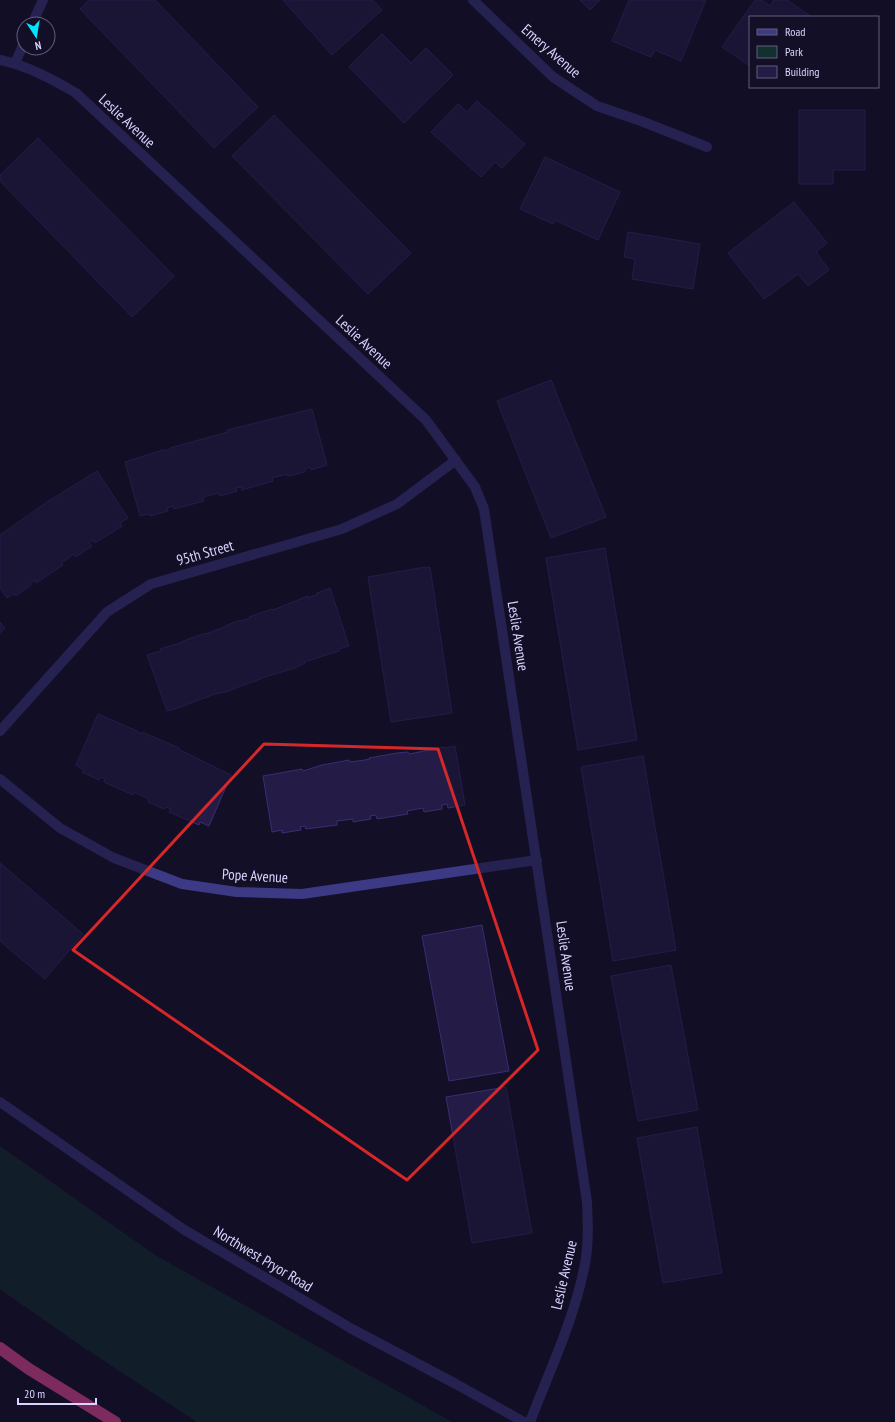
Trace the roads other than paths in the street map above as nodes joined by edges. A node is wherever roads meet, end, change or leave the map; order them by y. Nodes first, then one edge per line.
1 (43, 0) edge
2 (472, 0) edge
3 (36, 16) edge
4 (18, 56) edge
5 (0, 60) edge
6 (15, 63) junction
7 (708, 147) dead end
8 (456, 460) junction
9 (0, 731) edge
10 (0, 779) edge
11 (537, 860) junction
12 (0, 1102) edge
13 (0, 1348) edge
14 (115, 1422) edge
15 (524, 1422) edge
16 (530, 1422) edge

1 - 3 street
2 - 7 street, Emery Avenue
4 - 6 street
5 - 6 street, Leslie Avenue
6 - 8 street, Leslie Avenue
8 - 9 street, 95th Street
8 - 11 street, Leslie Avenue
10 - 11 street, Pope Avenue
11 - 16 street, Leslie Avenue
12 - 15 street, Northwest Pryor Road
13 - 14 highway

